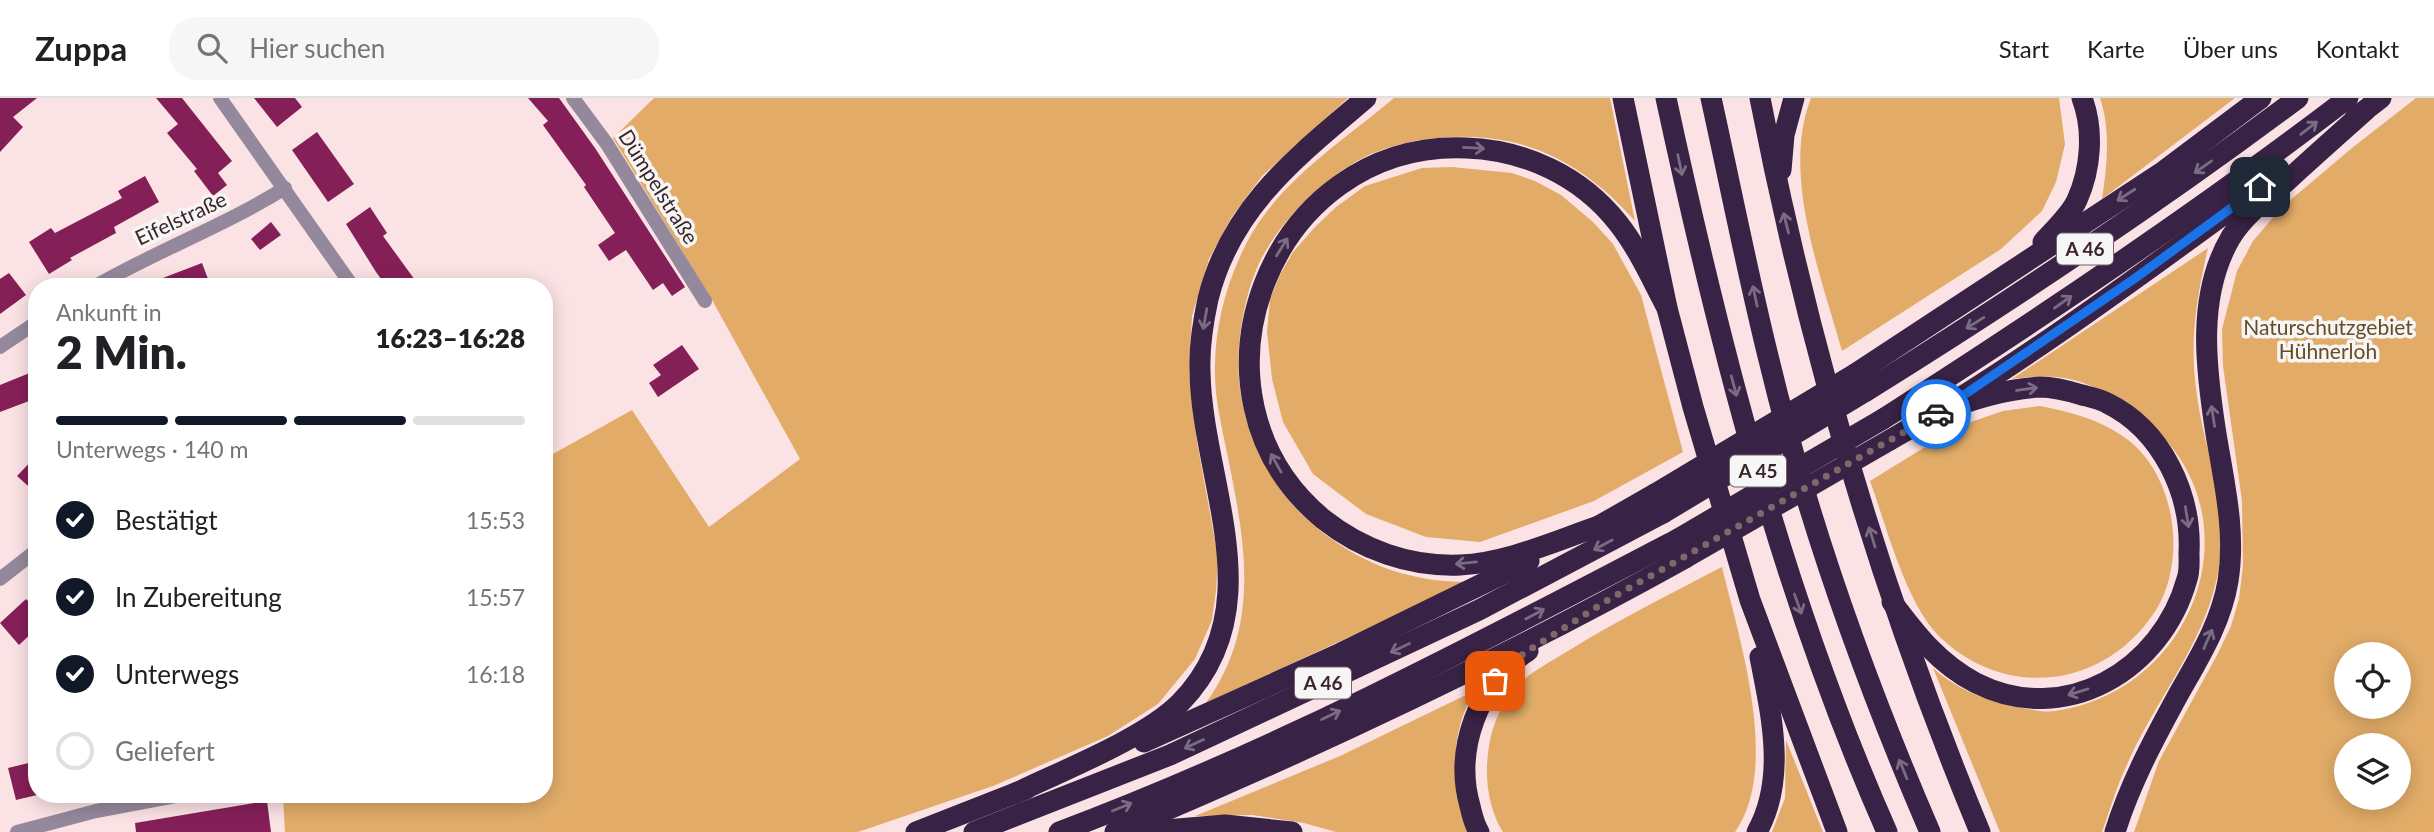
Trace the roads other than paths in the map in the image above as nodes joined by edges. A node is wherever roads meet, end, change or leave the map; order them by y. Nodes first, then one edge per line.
1 (220, 98) edge
2 (573, 98) edge
3 (1366, 98) edge
4 (1623, 98) edge
5 (1666, 98) edge
6 (1711, 98) edge
7 (1760, 98) edge
8 (1794, 98) edge
9 (2082, 98) edge
10 (2261, 98) edge
11 (2298, 98) edge
12 (2348, 98) edge
13 (2374, 104) edge
14 (285, 188) junction
15 (1779, 193) junction
16 (111, 278) edge
17 (347, 278) edge
18 (705, 301) dead end
19 (1667, 309) junction
20 (28, 328) edge
21 (1919, 331) junction
22 (0, 347) edge
23 (1860, 382) junction
24 (1938, 412) junction
25 (1659, 503) junction
26 (1602, 525) junction
27 (1681, 548) junction
28 (28, 557) edge
29 (0, 579) edge
30 (1608, 600) junction
31 (1750, 600) junction
32 (1892, 602) junction
33 (1014, 794) junction
34 (138, 803) edge
35 (18, 832) edge
36 (916, 832) edge
37 (974, 832) edge
38 (1059, 832) edge
39 (1115, 832) edge
40 (1142, 832) edge
41 (1292, 832) edge
42 (1479, 832) edge
43 (1757, 832) edge
44 (1837, 832) edge
45 (1887, 832) edge
46 (1930, 832) edge
47 (1980, 832) edge
48 (2115, 832) edge

1 - 14 street
2 - 18 street, Dümpelstraße
3 -> 33 highway
4 - 19 highway
5 -> 45 highway, A 45
46 -> 6 highway, A 45
7 - 15 highway
8 - 15 highway
9 - 21 highway
10 -> 21 highway
11 -> 23 highway, A 46
27 -> 12 highway, A 46, bridge
13 - 24 highway
48 -> 13 highway
14 - 16 street, Eifelstraße
14 - 17 street
32 -> 15 highway
26 -> 19 highway
19 - 31 highway
20 - 22 street
21 - 23 highway
23 - 25 highway, A 46, bridge
24 - 27 highway, bridge
24 -> 32 highway
25 - 26 highway
25 -> 37 highway, A 46
26 - 33 highway
27 - 30 highway
38 -> 27 highway, A 46
28 - 29 street
30 - 39 highway
30 - 42 highway
31 - 43 highway
31 - 44 highway
32 - 47 highway
33 - 36 highway
34 - 35 street
40 - 41 highway

